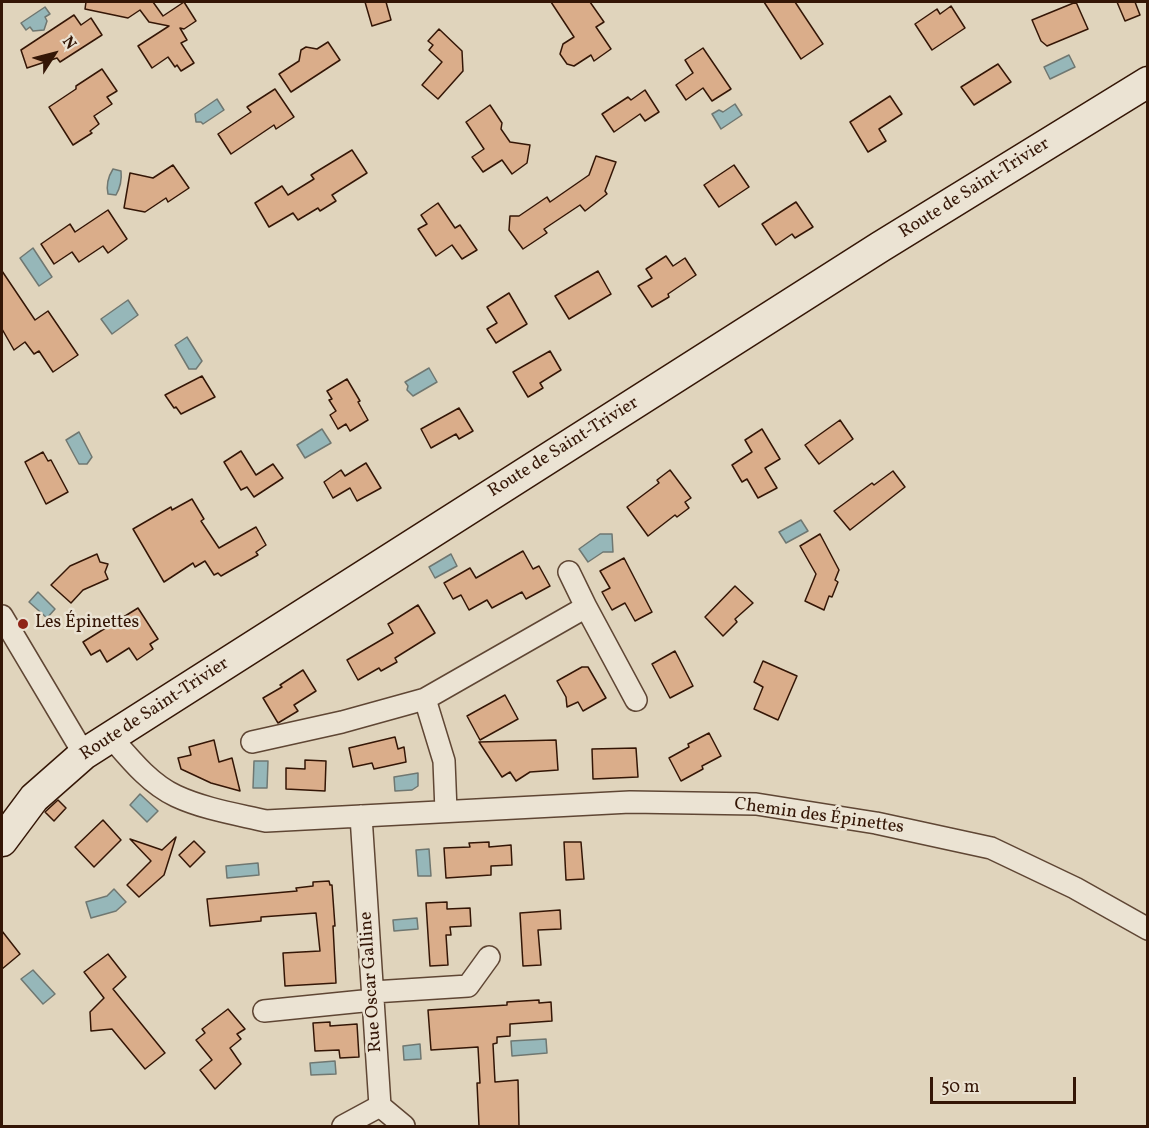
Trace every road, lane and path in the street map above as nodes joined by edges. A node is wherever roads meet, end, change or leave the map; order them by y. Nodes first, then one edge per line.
1 (1148, 82) edge
2 (569, 572) dead end
3 (586, 607) junction
4 (2, 616) edge
5 (425, 699) junction
6 (636, 700) dead end
7 (111, 737) junction
8 (252, 742) dead end
9 (84, 754) junction
10 (446, 811) junction
11 (361, 816) junction
12 (2, 841) edge
13 (1148, 929) edge
14 (489, 957) dead end
15 (373, 996) junction
16 (264, 1011) dead end
17 (380, 1106) junction
18 (343, 1126) edge
19 (404, 1126) edge

1 - 7 main road, Route de Saint-Trivier
2 - 3 street
3 - 5 street
3 - 6 street
4 - 9 street
5 - 8 street
5 - 10 street
7 - 9 main road, Route de Saint-Trivier
7 - 11 street, Chemin des Épinettes
9 - 12 main road, Route de Saint-Trivier
10 - 11 street, Chemin des Épinettes
10 - 13 street, Chemin des Épinettes
11 - 15 street, Rue Oscar Galline
14 - 15 street
15 - 16 street
15 - 17 street, Rue Oscar Galline
17 - 18 street
17 - 19 street

